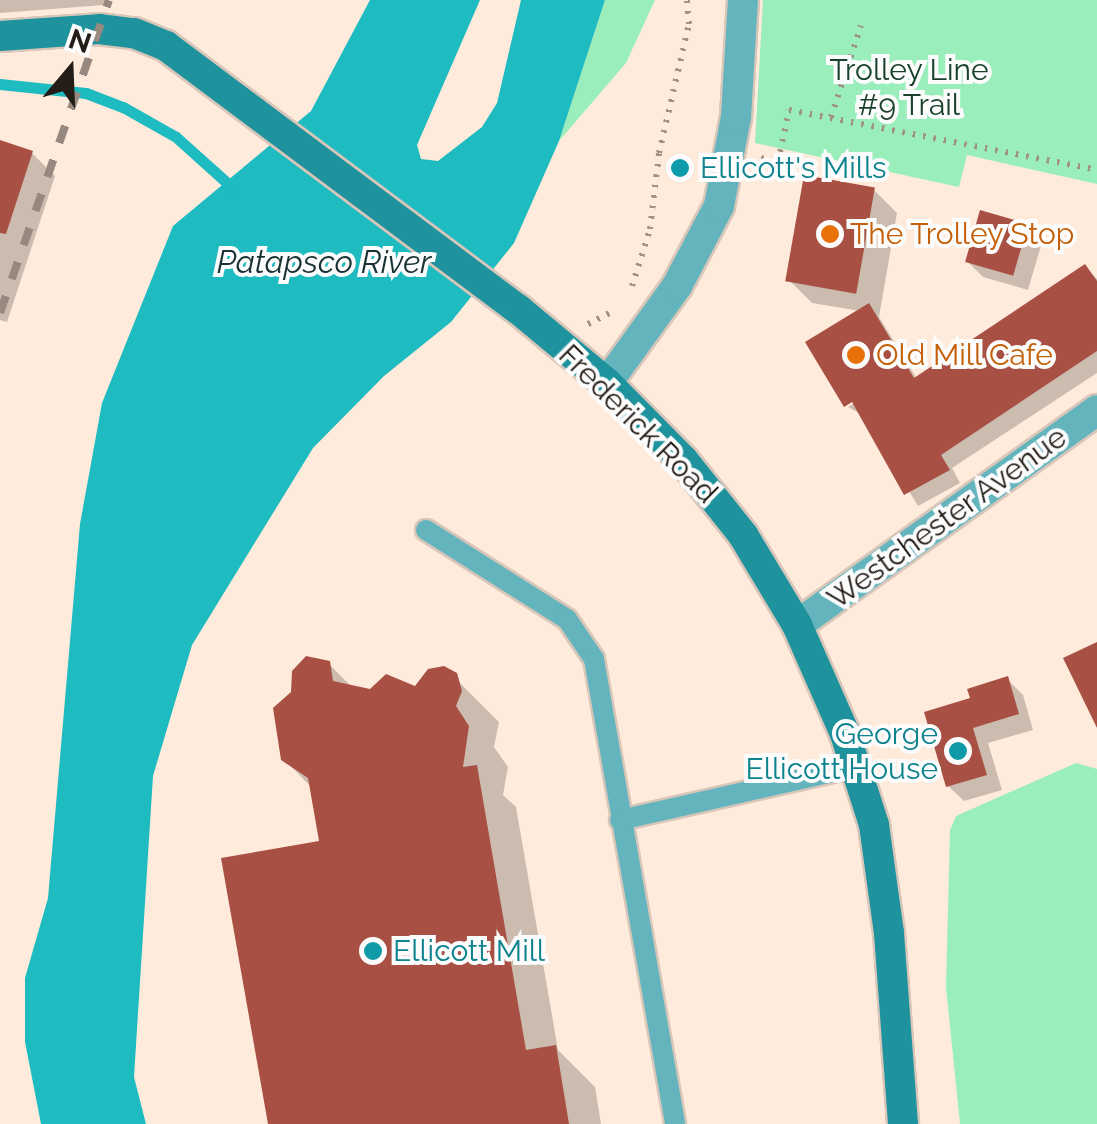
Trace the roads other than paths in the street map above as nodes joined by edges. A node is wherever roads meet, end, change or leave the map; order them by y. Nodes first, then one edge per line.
1 (742, 0) edge
2 (0, 36) edge
3 (607, 383) junction
4 (1097, 410) edge
5 (426, 530) dead end
6 (797, 625) junction
7 (855, 768) junction
8 (620, 820) junction
9 (675, 1124) edge
10 (903, 1124) edge

1 - 3 street
2 - 3 main road, Frederick Road
3 - 6 main road, Frederick Road
4 - 6 street, Westchester Avenue
5 - 8 lane
6 - 7 main road, Frederick Road
7 - 8 lane
7 - 10 main road, Frederick Road
8 - 9 lane

